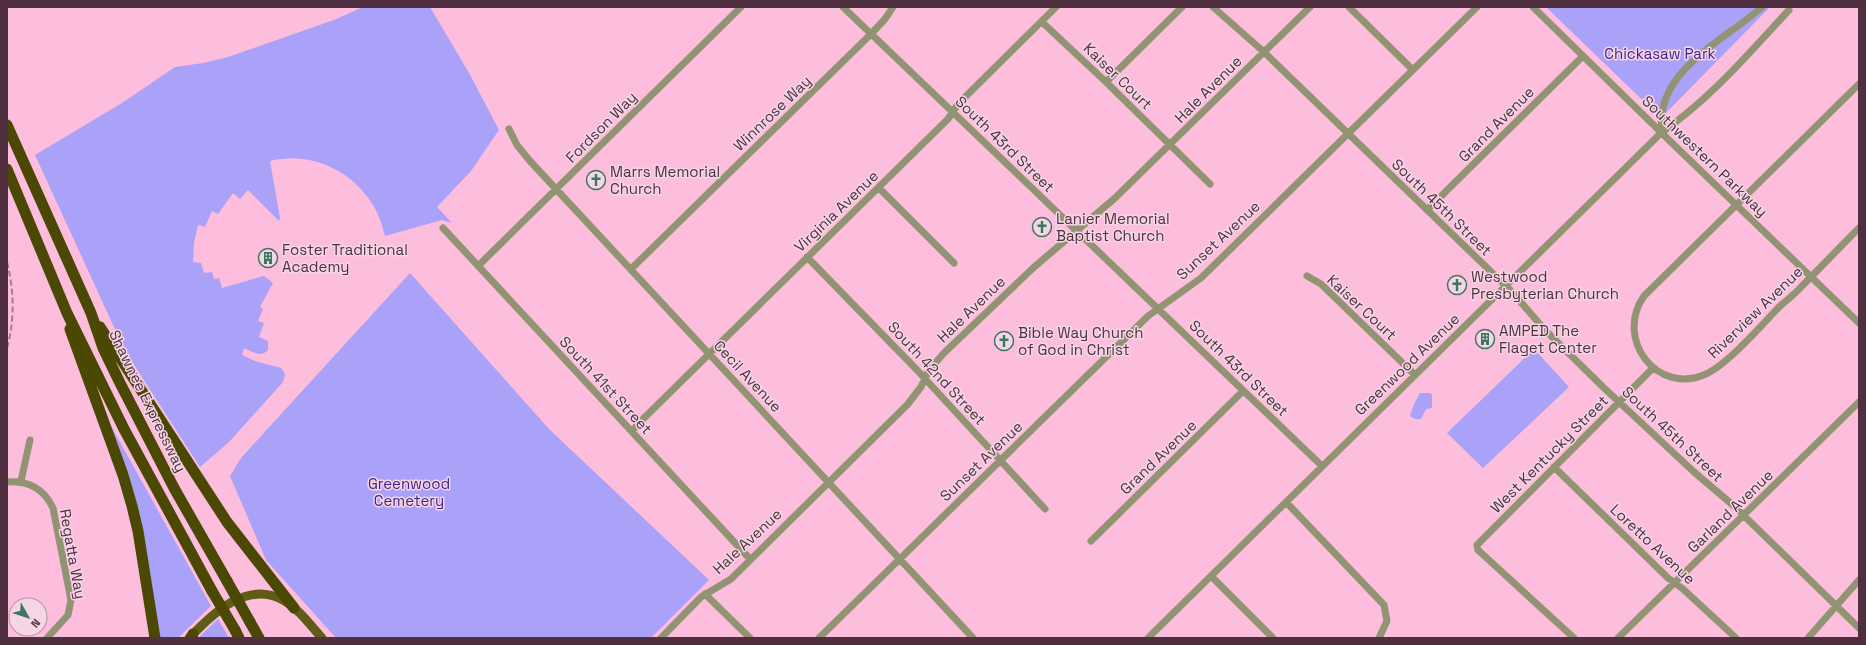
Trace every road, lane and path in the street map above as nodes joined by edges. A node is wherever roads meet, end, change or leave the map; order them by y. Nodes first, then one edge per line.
1 (741, 7) edge
2 (843, 7) edge
3 (893, 7) edge
4 (1056, 7) edge
5 (1182, 7) edge
6 (1213, 7) edge
7 (1310, 7) edge
8 (1349, 7) edge
9 (1477, 7) edge
10 (1533, 7) edge
11 (1762, 7) edge
12 (1789, 10) dead end
13 (1042, 22) junction
14 (871, 34) junction
15 (1264, 52) junction
16 (1583, 56) junction
17 (1413, 70) junction
18 (1106, 82) junction
19 (1859, 84) edge
20 (953, 112) junction
21 (7, 125) edge
22 (509, 129) dead end
23 (1662, 132) junction
24 (1348, 134) junction
25 (1170, 144) junction
26 (7, 169) edge
27 (1210, 184) dead end
28 (557, 188) junction
29 (878, 188) junction
30 (1736, 204) junction
31 (1427, 210) junction
32 (443, 228) dead end
33 (1859, 228) edge
34 (1077, 231) junction
35 (807, 257) junction
36 (954, 263) dead end
37 (478, 266) junction
38 (631, 269) junction
39 (1307, 276) dead end
40 (1811, 276) junction
41 (1506, 286) junction
42 (1158, 309) junction
43 (67, 313) junction
44 (91, 313) junction
45 (1859, 323) edge
46 (710, 354) junction
47 (1653, 368) junction
48 (1415, 375) junction
49 (925, 379) junction
50 (1243, 391) junction
51 (1619, 402) junction
52 (1859, 402) edge
53 (632, 431) junction
54 (30, 440) dead end
55 (1000, 460) junction
56 (1322, 466) junction
57 (1554, 467) junction
58 (21, 481) junction
59 (829, 481) junction
60 (7, 482) edge
61 (1286, 502) junction
62 (1045, 509) dead end
63 (1743, 516) junction
64 (1091, 541) dead end
65 (750, 559) junction
66 (900, 559) junction
67 (1211, 576) junction
68 (1859, 580) edge
69 (1675, 583) junction
70 (705, 594) junction
71 (1836, 606) junction
72 (294, 608) junction
73 (1859, 628) edge
74 (237, 634) edge
75 (191, 637) edge
76 (47, 638) edge
77 (155, 638) edge
78 (259, 638) edge
79 (322, 638) edge
80 (661, 638) edge
81 (750, 638) edge
82 (819, 638) edge
83 (972, 638) edge
84 (1148, 638) edge
85 (1273, 638) edge
86 (1379, 638) edge
87 (1574, 638) edge
88 (1618, 638) edge
89 (1736, 638) edge
90 (1808, 638) edge

1 - 28 street, Fordson Way
2 - 14 street, South 43rd Street
3 - 14 street, Winnrose Way
4 - 13 street, Virginia Avenue
5 - 18 street
6 - 15 street, South 45th Street
7 - 15 street, Hale Avenue
8 - 17 street
9 - 17 street, Sunset Avenue
10 - 16 street, Southwestern Parkway
11 - 23 street
12 - 23 street, Greenwood Avenue
13 - 18 street, Kaiser Court
13 - 20 street, Virginia Avenue
14 - 20 street, South 43rd Street
14 - 38 street, Winnrose Way
15 - 24 street, South 45th Street
15 - 25 street, Hale Avenue
16 - 23 street, Southwestern Parkway
16 - 31 street, Grand Avenue
17 - 24 street, Sunset Avenue
18 - 25 street, Kaiser Court
19 - 30 street
20 - 29 street, Virginia Avenue
20 - 34 street, South 43rd Street
21 - 44 highway, Shawnee Expressway
22 - 28 street, Cecil Avenue
23 - 30 street, Southwestern Parkway
23 - 41 street, Greenwood Avenue
24 - 31 street, South 45th Street
24 - 42 street, Sunset Avenue
25 - 27 street, Kaiser Court
25 - 34 street, Hale Avenue
26 - 43 highway
28 - 37 street, Fordson Way
28 - 38 street, Cecil Avenue
29 - 35 street, Virginia Avenue
29 - 36 street
30 - 40 street, Southwestern Parkway
30 - 47 street
31 - 41 street, South 45th Street
32 - 37 street, South 41st Street
33 - 40 street, Riverview Avenue
34 - 42 street, South 43rd Street
34 - 49 street, Hale Avenue
35 - 46 street, Virginia Avenue
35 - 49 street, South 42nd Street
37 - 53 street, South 41st Street
38 - 46 street, Cecil Avenue
39 - 48 street, Kaiser Court
40 - 45 street, Southwestern Parkway
40 - 47 street, Riverview Avenue
41 - 48 street, Greenwood Avenue
41 - 51 street, South 45th Street
42 - 50 street, South 43rd Street
42 - 55 street, Sunset Avenue
43 - 74 highway, bridge
43 - 77 highway
44 - 72 highway
44 - 78 highway, Shawnee Expressway, bridge
46 - 53 street, Virginia Avenue
46 - 59 street, Cecil Avenue
47 - 51 street, West Kentucky Street
48 - 56 street, Greenwood Avenue
49 - 55 street, South 42nd Street
49 - 59 street, Hale Avenue
50 - 56 street, South 43rd Street
50 - 64 street, Grand Avenue
51 - 57 street, West Kentucky Street
51 - 63 street, South 45th Street
52 - 63 street, Garland Avenue
53 - 65 street, South 41st Street
54 - 58 street
55 - 62 street, South 42nd Street
55 - 66 street, Sunset Avenue
56 - 61 street, Greenwood Avenue
57 - 69 street, Loretto Avenue
57 - 87 street, West Kentucky Street
58 - 60 street
58 - 76 street, Regatta Way
59 - 65 street, Hale Avenue
59 - 66 street, Cecil Avenue
61 - 67 street, Greenwood Avenue
61 - 86 street
63 - 69 street, Garland Avenue
63 - 71 street, South 45th Street
65 - 70 street, Hale Avenue
66 - 82 street, Sunset Avenue
66 - 83 street, Cecil Avenue
67 - 84 street, Greenwood Avenue
67 - 85 street
68 - 71 street
69 - 88 street, Garland Avenue
69 - 89 street, Loretto Avenue
70 - 80 street, Hale Avenue
70 - 81 street
71 - 73 street, South 45th Street
71 - 90 street
72 - 75 main road
72 - 79 main road

